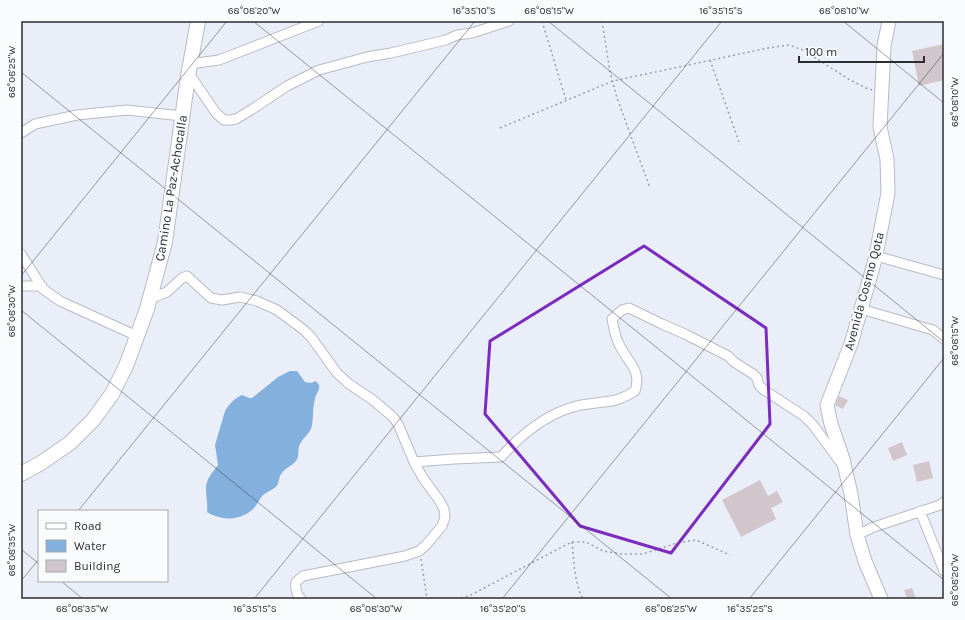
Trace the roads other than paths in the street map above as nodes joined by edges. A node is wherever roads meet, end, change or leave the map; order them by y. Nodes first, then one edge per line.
1 (198, 21) edge
2 (319, 21) edge
3 (509, 21) edge
4 (889, 21) edge
5 (189, 68) junction
6 (182, 116) junction
7 (21, 133) edge
8 (21, 254) edge
9 (876, 256) junction
10 (944, 274) edge
11 (21, 286) edge
12 (42, 286) junction
13 (150, 299) junction
14 (861, 309) junction
15 (137, 336) junction
16 (944, 339) edge
17 (414, 462) junction
18 (846, 469) junction
19 (21, 474) edge
20 (944, 502) edge
21 (920, 512) junction
22 (857, 535) junction
23 (944, 571) edge
24 (301, 599) edge
25 (881, 599) edge

1 - 5 main road, Camino La Paz-Achocalla
2 - 5 street
3 - 5 street
4 - 9 street, Avenida Cosmo Qota
5 - 6 main road, Camino La Paz-Achocalla
6 - 7 street
6 - 13 main road, Camino La Paz-Achocalla
8 - 12 street
9 - 10 street
9 - 14 street, Avenida Cosmo Qota
11 - 12 street
12 - 15 street
13 - 15 main road, Camino La Paz-Achocalla
13 - 17 street
14 - 16 street
14 - 18 street, Avenida Cosmo Qota
15 - 19 main road, Camino La Paz-Achocalla
17 - 18 street
17 - 24 street
18 - 22 street, Avenida Cosmo Qota
20 - 21 street
21 - 22 street
21 - 23 street
22 - 25 street, Avenida Cosmo Qota

